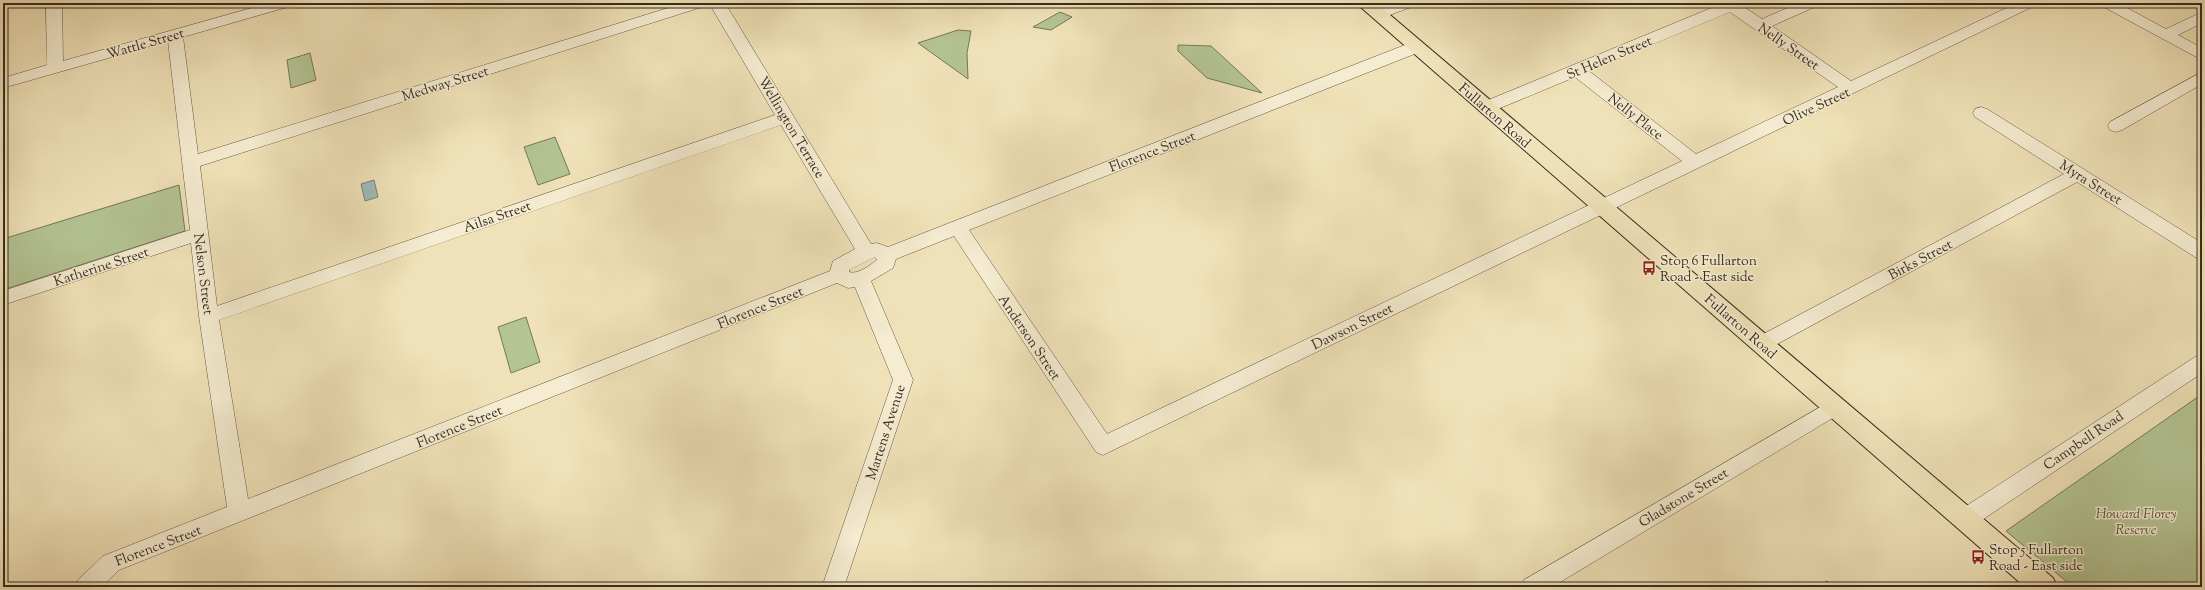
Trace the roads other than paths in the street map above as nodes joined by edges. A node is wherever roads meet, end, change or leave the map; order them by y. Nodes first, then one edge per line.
1 (54, 3) edge
2 (286, 3) edge
3 (700, 3) edge
4 (1409, 3) edge
5 (1812, 3) edge
6 (2029, 3) edge
7 (2107, 3) edge
8 (724, 4) edge
9 (1730, 4) edge
10 (1372, 9) edge
11 (2202, 17) edge
12 (1760, 26) junction
13 (174, 34) junction
14 (2166, 35) junction
15 (1416, 47) junction
16 (2202, 55) edge
17 (55, 68) junction
18 (1577, 70) junction
19 (2202, 77) edge
20 (3, 83) edge
21 (1852, 89) junction
22 (1487, 107) junction
23 (1980, 113) dead end
24 (786, 117) junction
25 (2116, 126) dead end
26 (1695, 162) junction
27 (190, 163) junction
28 (2078, 174) junction
29 (1601, 206) junction
30 (957, 227) junction
31 (199, 234) junction
32 (866, 252) junction
33 (2202, 252) edge
34 (887, 255) junction
35 (839, 275) junction
36 (861, 279) junction
37 (3, 298) edge
38 (209, 316) junction
39 (1762, 344) junction
40 (2202, 363) edge
41 (1834, 407) junction
42 (1103, 446) joint
43 (239, 514) junction
44 (1965, 519) junction
45 (86, 587) edge
46 (833, 587) edge
47 (1532, 587) edge
48 (2044, 587) edge

1 - 17 street
2 - 13 street, Wattle Street
3 - 27 street, Medway Street
4 - 10 street
5 - 12 street
6 - 21 street, Olive Street
7 - 14 street
8 - 24 street, Wellington Terrace
9 - 12 street, Nelly Street
9 - 18 street, St Helen Street
10 - 15 main road, Fullarton Road
11 - 14 street
12 - 21 street, Nelly Street
13 - 17 street, Wattle Street
13 - 27 street, Nelson Street
14 - 16 street
15 - 22 main road, Fullarton Road
15 - 30 street, Florence Street
17 - 20 street, Wattle Street
18 - 22 street, St Helen Street
18 - 26 street, Nelly Place
19 - 25 street
21 - 26 street, Olive Street
22 - 29 main road, Fullarton Road
23 - 28 street, Myra Street
24 - 32 street, Wellington Terrace
24 - 38 street, Ailsa Street
26 - 29 street, Olive Street
27 - 31 street, Nelson Street
28 - 33 street, Myra Street
28 - 39 street, Birks Street
29 - 39 main road, Fullarton Road
29 - 42 street, Dawson Street
30 - 34 street, Florence Street
30 - 42 street, Anderson Street
31 - 37 street, Katherine Street
31 - 38 street, Nelson Street
32 - 34 street
32 - 35 street
34 - 36 street
35 - 36 street
35 - 43 street, Florence Street
36 - 46 street, Martens Avenue
38 - 43 street, Nelson Street
39 - 41 main road, Fullarton Road
40 - 44 street, Campbell Road
41 - 44 main road, Fullarton Road
41 - 47 street, Gladstone Street
43 - 45 street, Florence Street
44 - 48 main road, Fullarton Road

